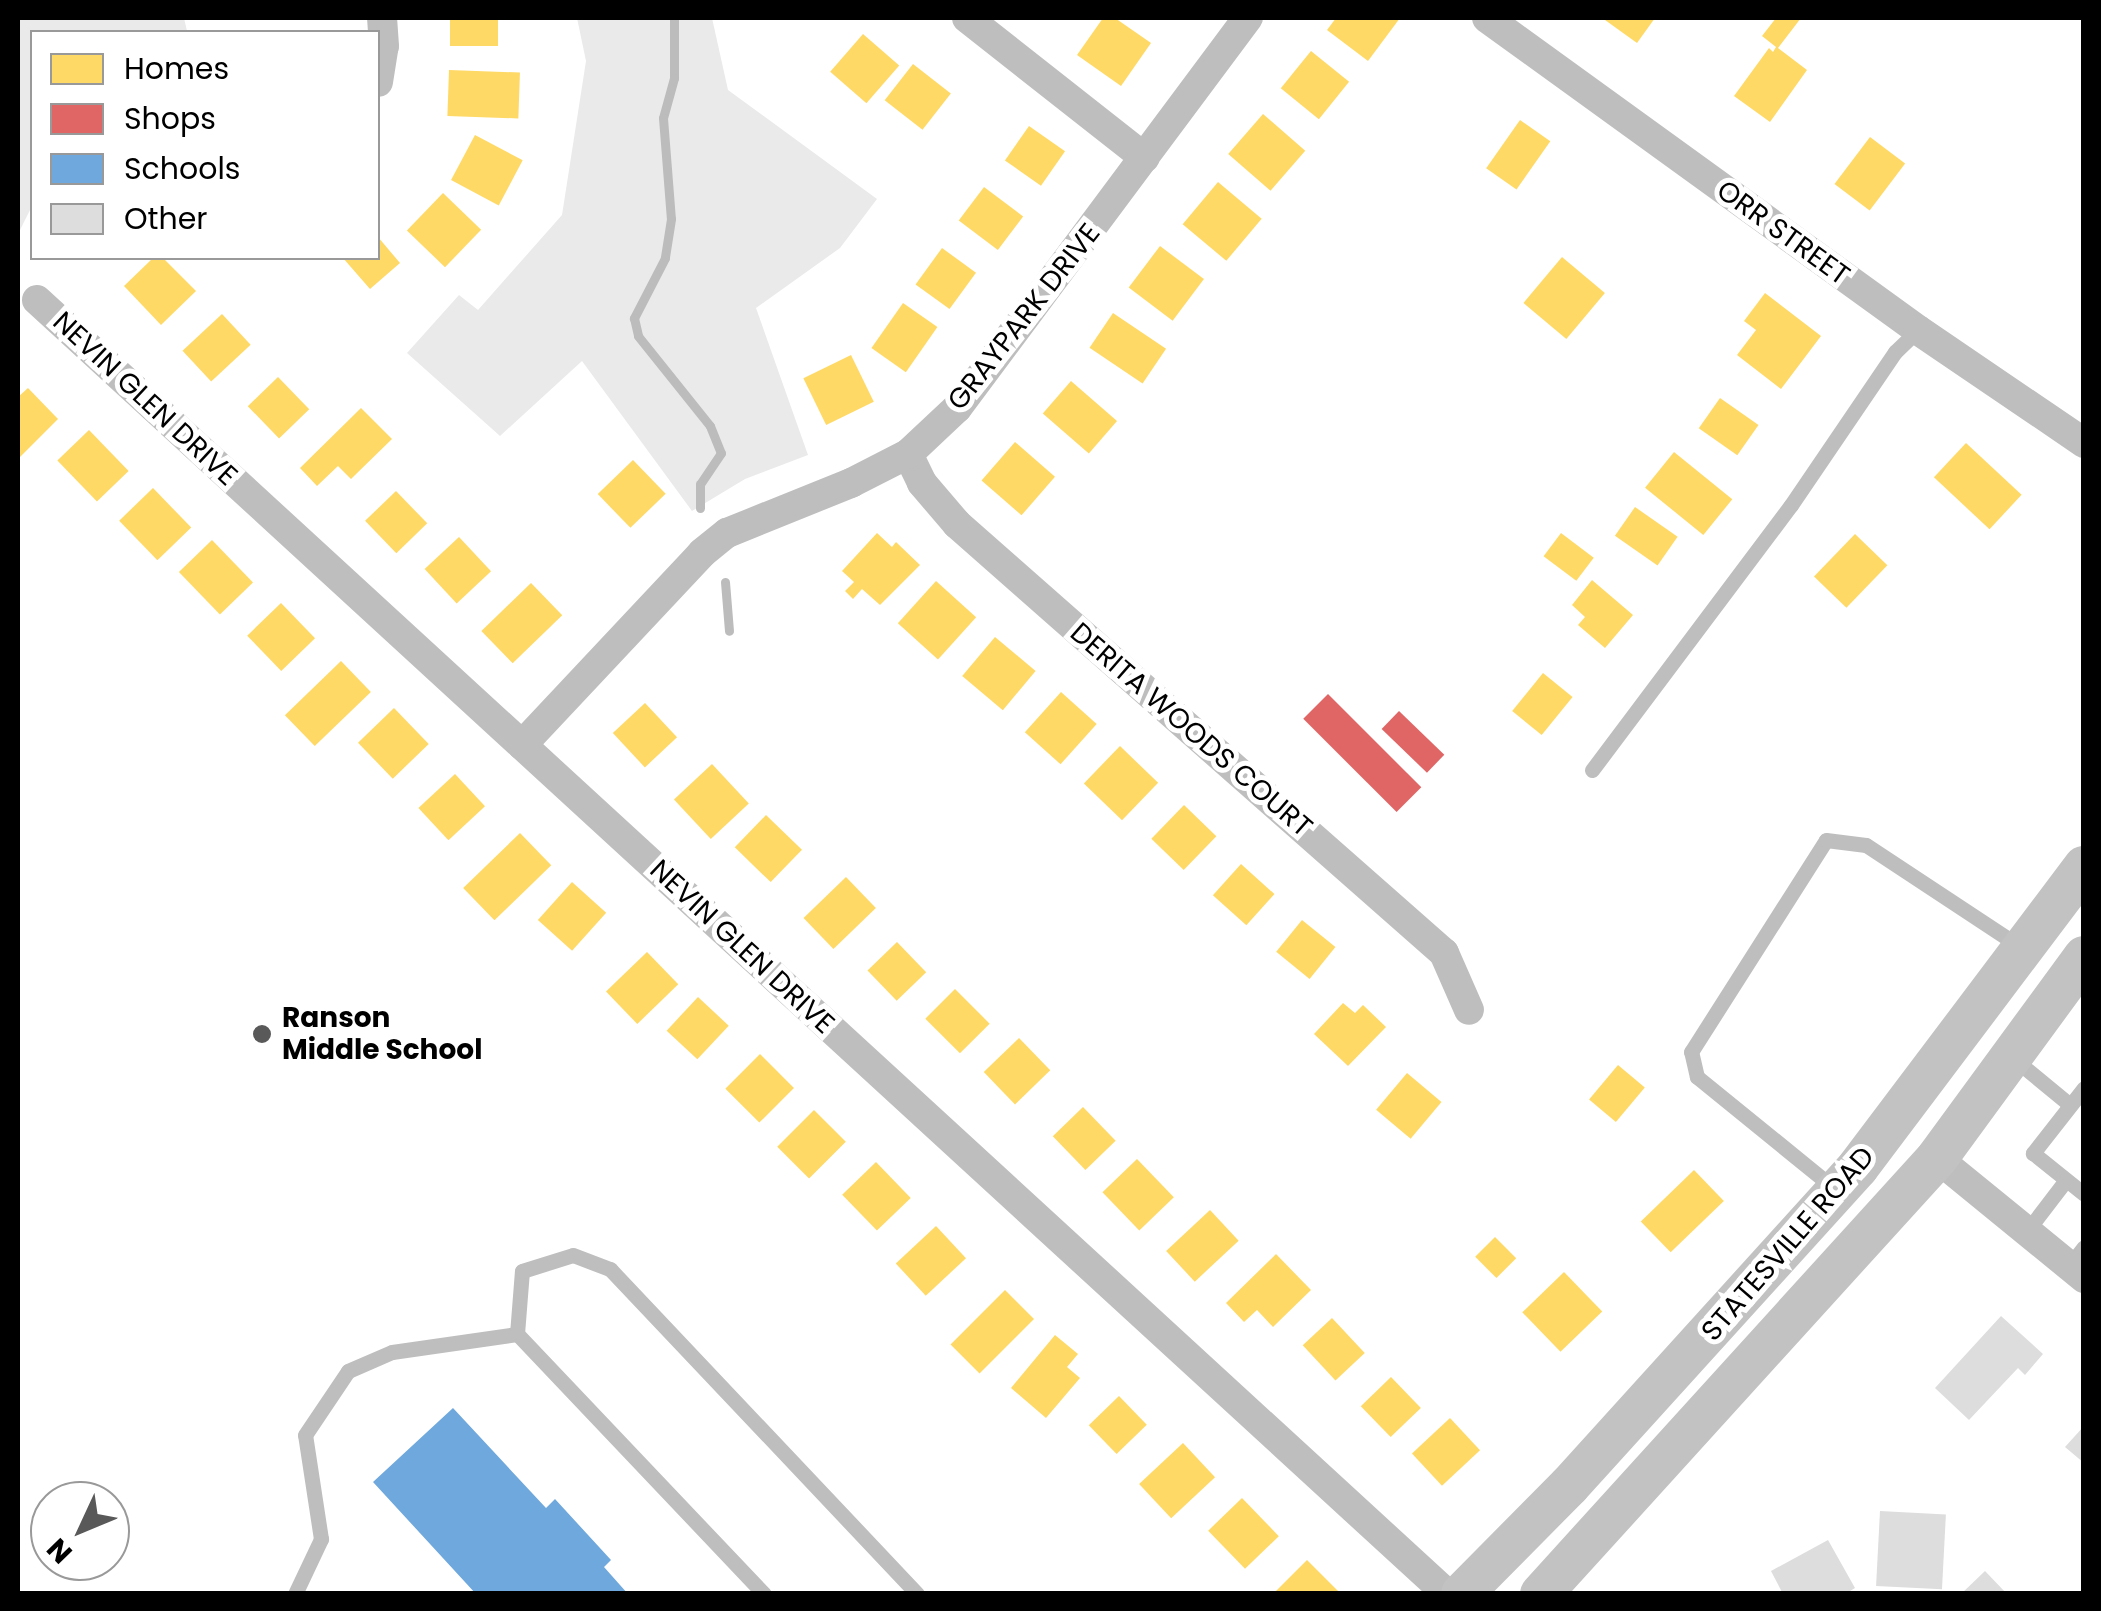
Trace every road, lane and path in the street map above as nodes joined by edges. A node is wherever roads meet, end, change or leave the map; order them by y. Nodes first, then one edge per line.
1 (382, 18) edge
2 (968, 18) edge
3 (1248, 18) edge
4 (1487, 18) edge
5 (380, 70) edge
6 (1145, 158) junction
7 (38, 300) dead end
8 (1918, 330) junction
9 (2084, 443) edge
10 (908, 454) junction
11 (522, 744) junction
12 (1592, 770) dead end
13 (2084, 867) edge
14 (2025, 951) junction
15 (2084, 958) edge
16 (1469, 1010) dead end
17 (2013, 1058) junction
18 (2084, 1088) edge
19 (2070, 1105) junction
20 (1937, 1158) junction
21 (2066, 1180) junction
22 (1838, 1190) junction
23 (2084, 1194) edge
24 (2027, 1232) junction
25 (2079, 1263) edge
26 (517, 1334) junction
27 (294, 1594) edge
28 (764, 1594) edge
29 (918, 1594) edge
30 (1447, 1594) edge
31 (1462, 1594) edge
32 (1541, 1594) edge

1 - 5 street
2 - 6 street
3 - 6 street, GRAYPARK DRIVE
4 - 8 street, ORR STREET
6 - 10 street, GRAYPARK DRIVE
7 - 11 street, NEVIN GLEN DRIVE
8 - 9 street, ORR STREET
8 - 12 lane
10 - 11 street, GRAYPARK DRIVE
10 - 16 street, DERITA WOODS COURT
11 - 30 street, NEVIN GLEN DRIVE
13 - 14 main road, STATESVILLE ROAD
14 - 22 main road, STATESVILLE ROAD
14 - 22 lane
15 - 17 main road, STATESVILLE ROAD
17 - 19 lane
17 - 20 main road, STATESVILLE ROAD
18 - 19 lane
19 - 21 lane
20 - 24 street
20 - 32 main road, STATESVILLE ROAD
21 - 23 lane
21 - 24 lane
22 - 31 main road, STATESVILLE ROAD
24 - 25 street
26 - 27 lane
26 - 28 lane
26 - 29 lane

